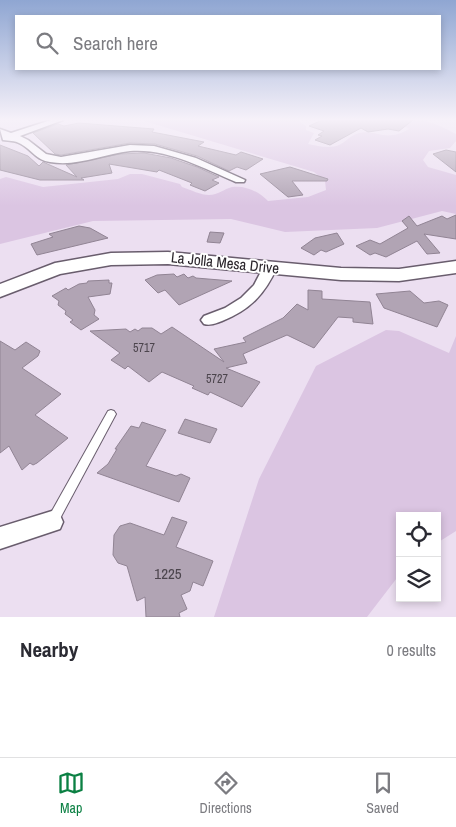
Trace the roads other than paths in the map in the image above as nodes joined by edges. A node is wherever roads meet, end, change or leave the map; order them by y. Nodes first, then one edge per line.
1 (32, 149) edge
2 (240, 180) dead end
3 (270, 267) junction
4 (456, 267) edge
5 (0, 291) edge
6 (210, 320) dead end
7 (111, 414) dead end
8 (52, 522) joint
9 (0, 538) edge

1 - 2 street
3 - 4 street, La Jolla Mesa Drive
3 - 5 street, La Jolla Mesa Drive
3 - 6 street
7 - 8 lane
8 - 9 street

